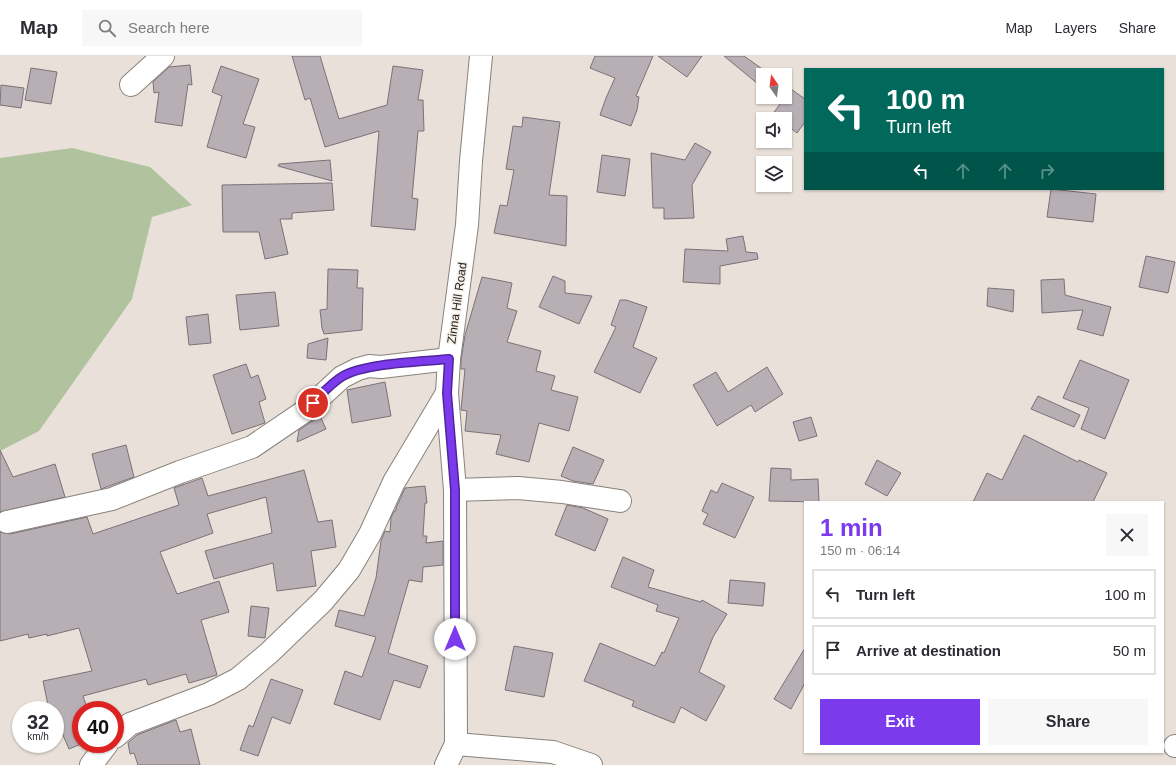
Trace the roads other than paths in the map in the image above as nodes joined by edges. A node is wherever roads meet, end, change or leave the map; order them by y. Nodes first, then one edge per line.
1 (163, 56) edge
2 (481, 56) edge
3 (131, 85) dead end
4 (449, 359) junction
5 (447, 393) junction
6 (455, 490) junction
7 (620, 501) dead end
8 (7, 522) dead end
9 (124, 729) edge
10 (456, 744) junction
11 (100, 753) edge
12 (91, 765) edge
13 (446, 765) edge
14 (591, 765) edge

1 - 3 street
2 - 4 street, Zinna Hill Road
4 - 5 street, Zinna Hill Road
4 - 8 street
5 - 6 street, Zinna Hill Road
5 - 9 street
6 - 7 street
6 - 10 street, Zinna Hill Road
10 - 13 street, Zinna Hill Road
10 - 14 street
11 - 12 street

